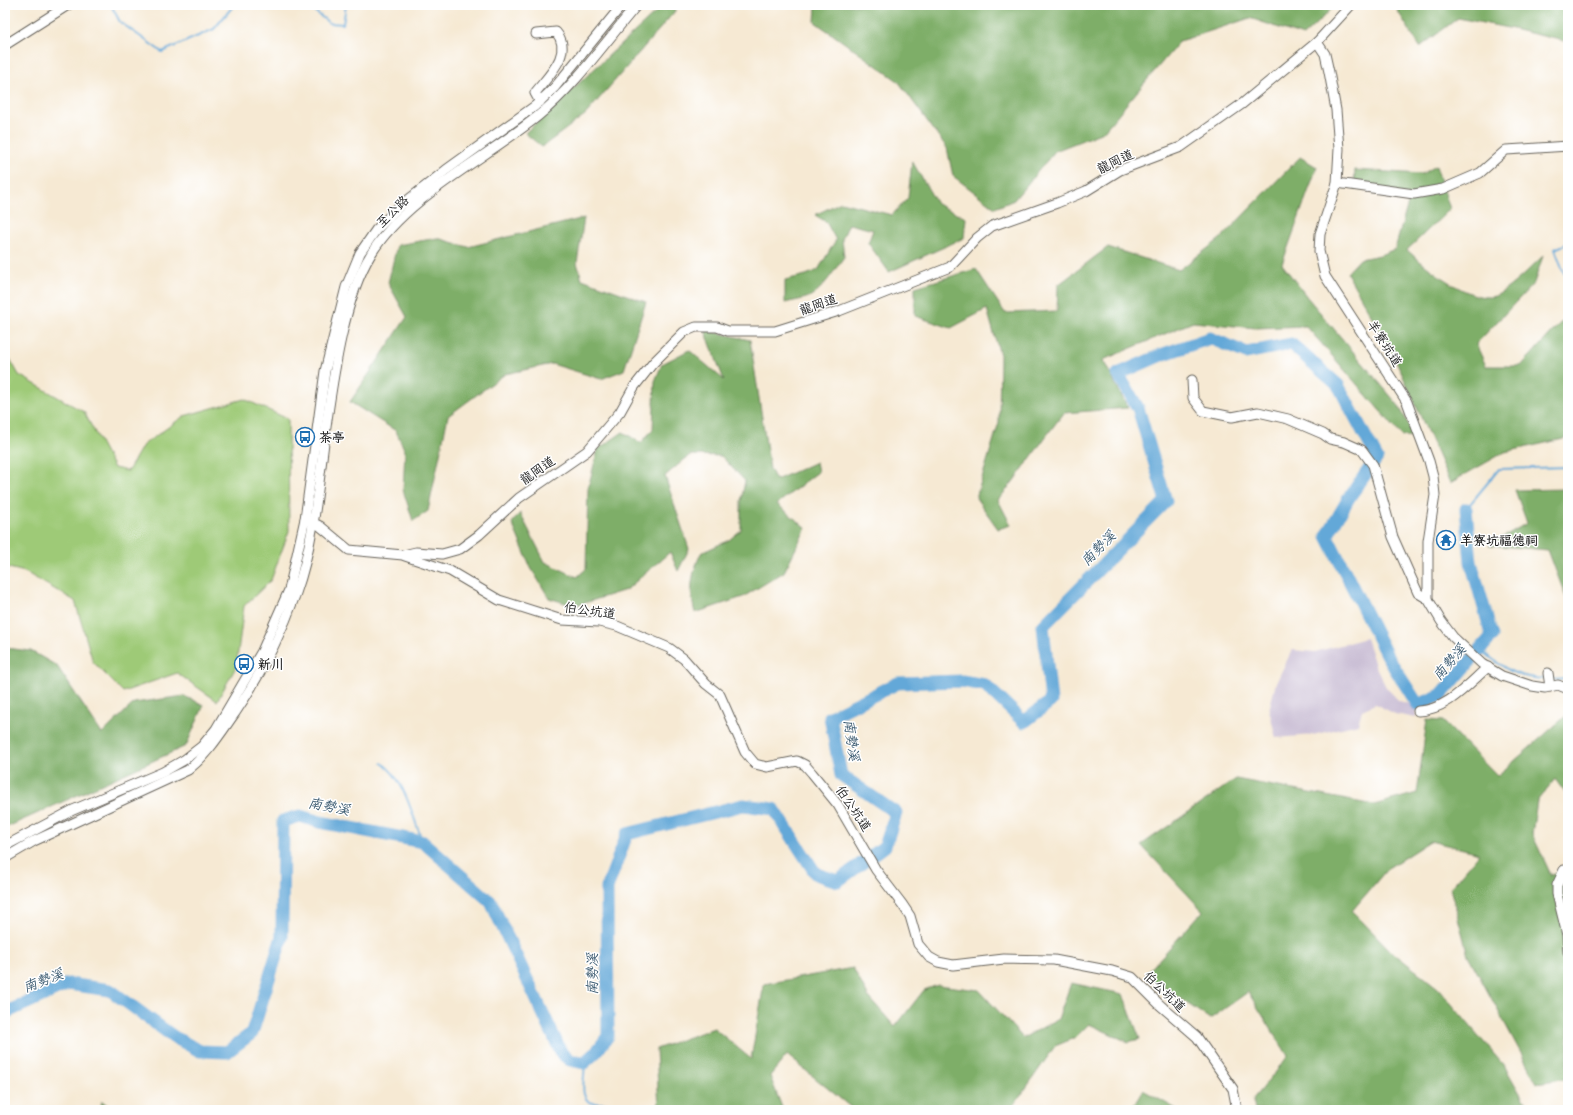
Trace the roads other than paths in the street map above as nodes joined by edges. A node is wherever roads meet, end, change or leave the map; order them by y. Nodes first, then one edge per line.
1 (68, 5) edge
2 (622, 5) edge
3 (636, 5) edge
4 (1351, 5) edge
5 (603, 28) junction
6 (536, 34) dead end
7 (612, 35) junction
8 (1317, 42) junction
9 (5, 45) edge
10 (540, 102) junction
11 (1568, 146) edge
12 (472, 157) junction
13 (1337, 183) junction
14 (346, 287) junction
15 (355, 290) junction
16 (329, 372) junction
17 (1192, 380) dead end
18 (308, 521) junction
19 (403, 555) junction
20 (1428, 600) junction
21 (1485, 665) junction
22 (1548, 673) dead end
23 (1550, 686) junction
24 (1568, 689) edge
25 (1418, 711) dead end
26 (5, 846) edge
27 (5, 858) edge
28 (1564, 870) dead end
29 (1568, 952) edge
30 (1237, 1110) edge

1 - 9 street
2 - 5 street, 至公路
3 - 7 street, 至公路
4 - 8 street, 龍岡道
5 - 7 street
5 - 10 street, 至公路
6 - 10 street
7 - 12 street, 至公路
8 - 13 street, 羊寮坑道
8 - 19 street, 龍岡道
10 - 12 street, 至公路
11 - 13 street
12 - 14 street, 至公路
12 - 15 street, 至公路
13 - 20 street, 羊寮坑道
14 - 15 street
14 - 16 street, 至公路
15 - 16 street, 至公路
16 - 18 street, 至公路
17 - 20 street
18 - 19 street, 龍岡道
18 - 26 street
18 - 27 street
19 - 30 street, 伯公坑道
20 - 21 street
21 - 23 street
21 - 25 street
22 - 23 street
23 - 24 street
28 - 29 street

